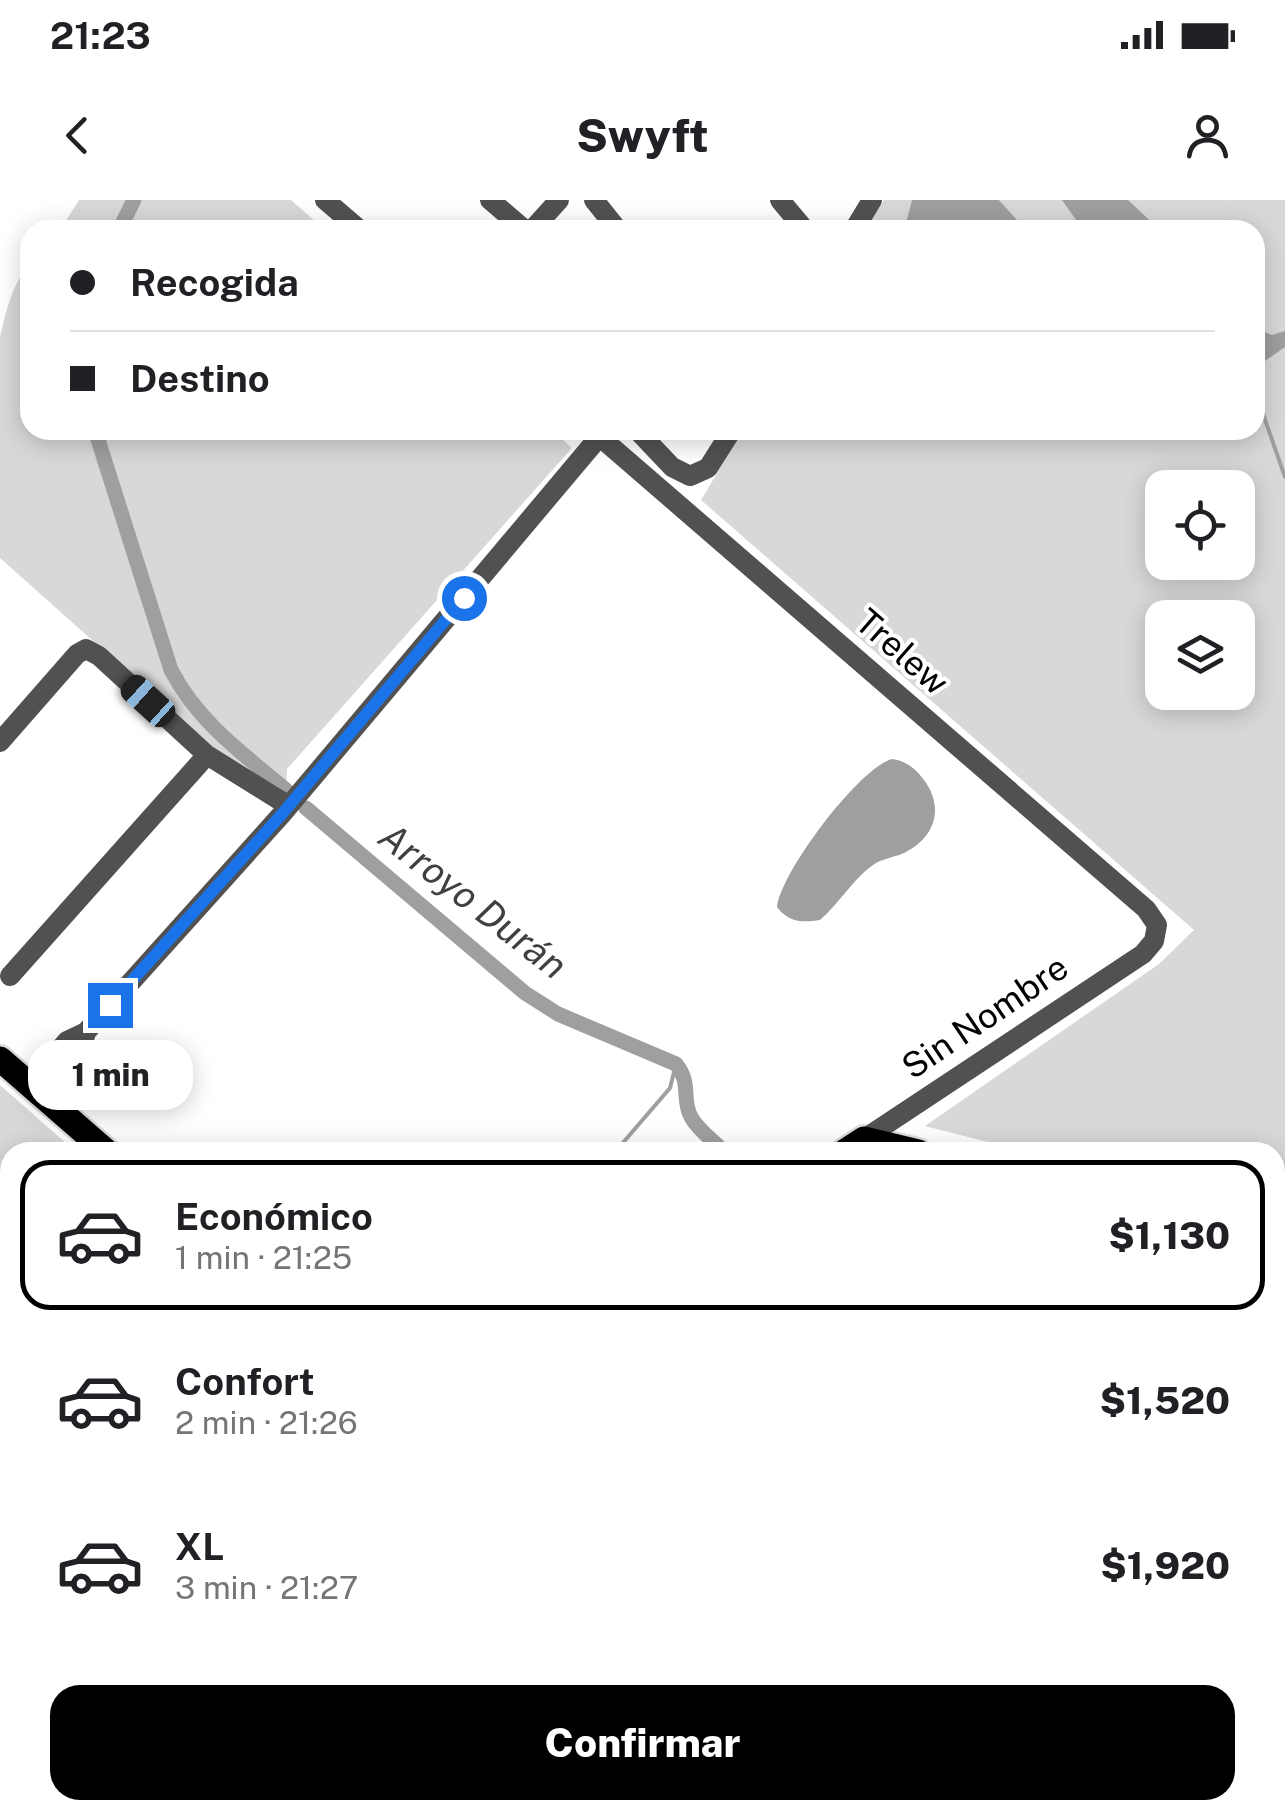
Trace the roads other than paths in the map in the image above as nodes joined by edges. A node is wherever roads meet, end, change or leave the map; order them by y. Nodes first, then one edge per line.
1 (326, 200) edge
2 (490, 200) edge
3 (559, 200) edge
4 (594, 200) edge
5 (780, 200) edge
6 (349, 220) edge
7 (515, 220) edge
8 (538, 220) edge
9 (610, 220) edge
10 (797, 220) edge
11 (589, 440) edge
12 (603, 440) edge
13 (646, 440) edge
14 (726, 440) edge
15 (0, 742) edge
16 (208, 755) junction
17 (288, 806) junction
18 (1158, 933) joint
19 (10, 976) dead end
20 (0, 1059) edge
21 (36, 1091) junction
22 (95, 1142) edge
23 (860, 1142) edge

1 - 6 street
2 - 7 street
3 - 8 street
4 - 9 street
5 - 10 street
11 - 17 street
12 - 18 street, Trelew
13 - 14 street
15 - 16 street
16 - 17 street
16 - 19 street
17 - 21 street
18 - 23 street, Sin Nombre
20 - 21 main road
21 - 22 main road

